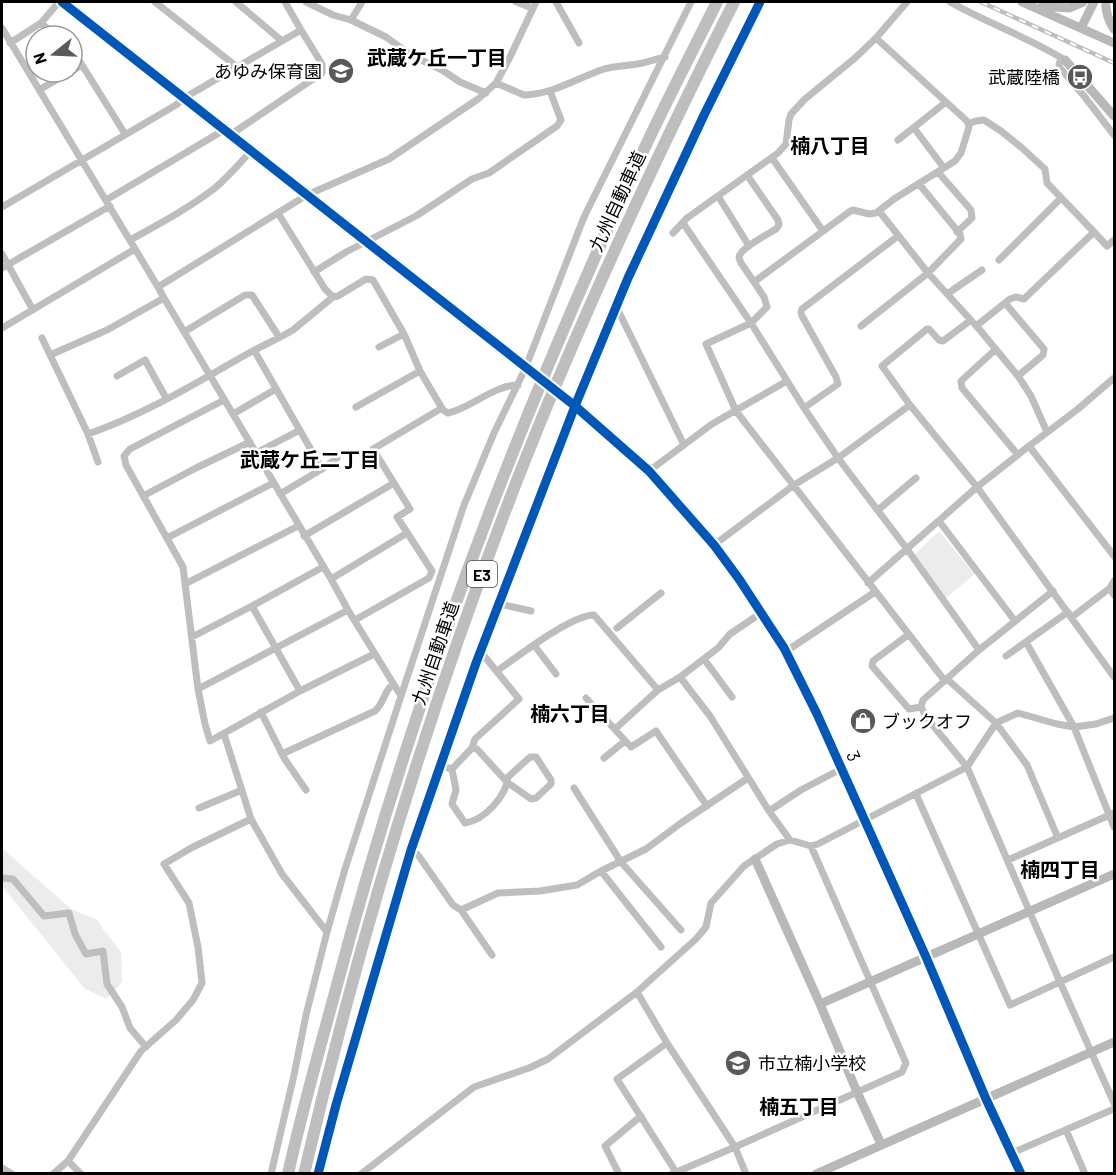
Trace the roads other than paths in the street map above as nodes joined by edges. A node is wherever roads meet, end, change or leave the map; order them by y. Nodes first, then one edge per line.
1 (61, 2) edge
2 (155, 2) edge
3 (236, 2) edge
4 (285, 2) edge
5 (306, 2) edge
6 (362, 2) edge
7 (516, 2) edge
8 (556, 2) edge
9 (691, 2) edge
10 (717, 2) edge
11 (734, 2) edge
12 (760, 2) edge
13 (907, 2) edge
14 (950, 2) edge
15 (1083, 2) edge
16 (1094, 2) edge
17 (1106, 2) edge
18 (1025, 3) edge
19 (534, 4) edge
20 (351, 20) junction
21 (40, 23) joint
22 (2, 28) edge
23 (1081, 28) junction
24 (1114, 29) edge
25 (300, 30) junction
26 (876, 38) junction
27 (282, 41) junction
28 (10, 43) junction
29 (579, 43) dead end
30 (1114, 43) edge
31 (665, 57) junction
32 (1063, 59) junction
33 (84, 67) edge
34 (237, 67) junction
35 (496, 83) junction
36 (49, 84) edge
37 (39, 90) junction
38 (550, 91) junction
39 (486, 93) junction
40 (184, 98) junction
41 (946, 102) junction
42 (1114, 116) edge
43 (968, 124) junction
44 (914, 128) junction
45 (227, 133) junction
46 (125, 135) junction
47 (1114, 135) edge
48 (898, 140) dead end
49 (251, 151) junction
50 (772, 158) junction
51 (82, 160) junction
52 (941, 170) junction
53 (747, 175) junction
54 (919, 184) junction
55 (307, 195) junction
56 (718, 196) junction
57 (1061, 198) junction
58 (108, 203) junction
59 (2, 207) edge
60 (879, 211) junction
61 (278, 213) junction
62 (683, 223) junction
63 (823, 231) junction
64 (957, 232) junction
65 (1094, 232) junction
66 (673, 233) dead end
67 (898, 236) junction
68 (130, 240) junction
69 (1114, 240) edge
70 (367, 242) junction
71 (749, 246) junction
72 (135, 249) junction
73 (2, 254) edge
74 (999, 260) dead end
75 (4, 266) edge
76 (982, 270) dead end
77 (314, 272) junction
78 (928, 273) junction
79 (754, 282) junction
80 (158, 287) junction
81 (947, 294) junction
82 (333, 297) junction
83 (164, 298) junction
84 (1005, 303) junction
85 (616, 306) junction
86 (33, 310) junction
87 (751, 323) junction
88 (973, 323) junction
89 (861, 326) dead end
90 (2, 328) edge
91 (184, 332) junction
92 (404, 334) junction
93 (279, 337) junction
94 (42, 338) dead end
95 (379, 347) dead end
96 (254, 350) junction
97 (996, 350) junction
98 (50, 355) junction
99 (525, 369) junction
100 (420, 371) junction
101 (210, 375) junction
102 (117, 376) dead end
103 (1018, 376) junction
104 (1114, 378) edge
105 (787, 381) junction
106 (518, 385) junction
107 (276, 389) junction
108 (166, 398) junction
109 (224, 400) junction
110 (910, 405) junction
111 (575, 406) junction
112 (356, 407) dead end
113 (442, 408) junction
114 (804, 408) junction
115 (736, 411) junction
116 (232, 414) junction
117 (300, 430) junction
118 (1047, 432) junction
119 (88, 434) junction
120 (249, 442) junction
121 (684, 445) junction
122 (1029, 446) junction
123 (256, 453) junction
124 (1018, 454) junction
125 (337, 458) dead end
126 (838, 458) junction
127 (98, 462) dead end
128 (322, 469) junction
129 (649, 471) junction
130 (916, 478) dead end
131 (273, 483) junction
132 (394, 483) junction
133 (794, 485) junction
134 (977, 488) junction
135 (280, 494) junction
136 (143, 496) junction
137 (878, 510) junction
138 (939, 520) junction
139 (298, 526) junction
140 (407, 532) junction
141 (304, 536) junction
142 (167, 538) junction
143 (714, 545) junction
144 (907, 549) junction
145 (1114, 556) edge
146 (323, 567) junction
147 (331, 579) junction
148 (1114, 581) edge
149 (868, 583) junction
150 (185, 584) junction
151 (1110, 588) junction
152 (1053, 591) junction
153 (875, 592) junction
154 (661, 593) dead end
155 (1114, 595) edge
156 (500, 604) junction
157 (252, 606) junction
158 (348, 610) junction
159 (531, 611) dead end
160 (761, 613) junction
161 (1070, 615) junction
162 (355, 620) junction
163 (1015, 621) junction
164 (617, 628) dead end
165 (908, 635) junction
166 (192, 637) junction
167 (1026, 642) junction
168 (534, 645) junction
169 (277, 648) junction
170 (979, 650) junction
171 (481, 652) junction
172 (785, 652) junction
173 (375, 654) junction
174 (1006, 656) dead end
175 (704, 659) junction
176 (496, 671) junction
177 (556, 674) dead end
178 (1114, 676) edge
179 (680, 677) junction
180 (946, 680) junction
181 (393, 684) junction
182 (198, 689) junction
183 (658, 690) junction
184 (300, 691) junction
185 (400, 696) junction
186 (732, 697) dead end
187 (586, 698) dead end
188 (921, 707) junction
189 (261, 712) junction
190 (1114, 718) edge
191 (996, 723) junction
192 (1074, 727) junction
193 (615, 729) junction
194 (224, 734) junction
195 (625, 741) junction
196 (472, 748) junction
197 (282, 754) junction
198 (604, 758) dead end
199 (441, 766) junction
200 (967, 767) junction
201 (452, 769) junction
202 (841, 769) junction
203 (748, 778) junction
204 (507, 782) junction
205 (574, 788) dead end
206 (242, 790) junction
207 (306, 790) dead end
208 (916, 794) junction
209 (706, 806) junction
210 (199, 808) dead end
211 (769, 811) junction
212 (1112, 814) edge
213 (251, 819) junction
214 (864, 820) junction
215 (1114, 827) edge
216 (1058, 838) junction
217 (790, 840) junction
218 (811, 846) junction
219 (411, 850) junction
220 (755, 859) junction
221 (1008, 860) junction
222 (621, 862) junction
223 (601, 871) junction
224 (1114, 874) edge
225 (2, 878) edge
226 (461, 910) junction
227 (1030, 911) junction
228 (681, 930) dead end
229 (327, 932) junction
230 (979, 934) junction
231 (661, 947) dead end
232 (492, 955) dead end
233 (926, 957) junction
234 (1114, 957) edge
235 (869, 981) junction
236 (1060, 982) junction
237 (637, 992) junction
238 (820, 1004) junction
239 (1114, 1042) edge
240 (667, 1043) junction
241 (146, 1047) junction
242 (1092, 1052) junction
243 (857, 1092) junction
244 (986, 1099) junction
245 (1114, 1102) edge
246 (1114, 1108) edge
247 (641, 1116) junction
248 (1066, 1130) junction
249 (881, 1144) junction
250 (735, 1148) junction
251 (1012, 1153) junction
252 (68, 1161) junction
253 (2, 1168) edge
254 (366, 1172) edge
255 (674, 1172) edge
256 (12, 1173) edge
257 (53, 1173) edge
258 (81, 1173) edge
259 (271, 1173) edge
260 (288, 1173) edge
261 (304, 1173) edge
262 (318, 1173) edge
263 (619, 1173) edge
264 (746, 1173) edge
265 (816, 1173) edge
266 (1021, 1173) edge
267 (1085, 1173) edge

1 - 21 street
1 - 40 street
2 - 34 street
3 - 27 street
4 - 25 street
5 - 20 street
6 - 20 street
7 - 19 street
8 - 29 street
9 - 31 street
10 - 260 highway, 九州自動車道 / E3
11 - 261 highway, 九州自動車道 / E3
12 - 85 street
13 - 26 street
14 - 32 street
15 - 18 street
16 - 23 street
17 - 24 street
18 - 23 street
19 - 35 street
20 - 39 street
21 - 28 street
22 - 28 street
23 - 30 street
25 - 27 street
25 - 45 street
26 - 41 street
26 - 50 street
27 - 34 street
28 - 37 street
31 - 38 street
31 - 99 street
32 - 42 street
32 - 47 street
33 - 46 street
34 - 40 street
35 - 38 street
35 - 39 street
36 - 37 street
37 - 51 street
38 - 70 street
39 - 55 street
40 - 45 street
40 - 46 street
41 - 43 street
41 - 44 street
43 - 52 street
43 - 57 street
44 - 48 street
44 - 52 street
45 - 49 street
45 - 58 street
46 - 51 street
49 - 55 street
49 - 68 street
50 - 53 street
50 - 63 street
51 - 58 street
51 - 59 street
52 - 54 street
52 - 64 street
53 - 56 street
53 - 71 street
54 - 60 street
54 - 64 street
55 - 61 street
55 - 70 street
56 - 62 street
56 - 71 street
57 - 65 street
57 - 74 street
58 - 68 street
58 - 75 street
60 - 63 street
60 - 67 street
61 - 77 street
61 - 80 street
62 - 66 street
62 - 87 street
63 - 79 street
64 - 78 street
65 - 69 street
65 - 84 street
67 - 78 street
67 - 114 street
68 - 72 street
70 - 77 street
70 - 99 street
71 - 79 street
72 - 80 street
72 - 86 street
73 - 75 street
75 - 86 street
76 - 81 street
77 - 82 street
78 - 81 street
78 - 89 street
79 - 87 street
80 - 83 street
81 - 88 street
82 - 92 street
82 - 93 street
83 - 91 street
83 - 98 street
84 - 88 street
84 - 103 street
85 - 111 street
85 - 121 street
86 - 90 street
87 - 105 street
87 - 115 street
88 - 97 street
88 - 110 street
91 - 93 street
91 - 101 street
92 - 95 street
92 - 100 street
93 - 96 street
94 - 98 street
96 - 101 street
96 - 107 street
97 - 103 street
97 - 124 street
98 - 119 street
99 - 106 street
100 - 112 street
100 - 113 street
101 - 108 street
101 - 109 street
102 - 108 street
103 - 118 street
104 - 118 street
105 - 114 street
105 - 115 street
106 - 113 street
106 - 185 street
107 - 116 street
107 - 117 street
108 - 119 street
109 - 116 street
109 - 136 street
110 - 126 street
110 - 134 street
111 - 129 street, 3
111 - 156 street
113 - 132 street
114 - 126 street
115 - 121 street
115 - 133 street
116 - 120 street
117 - 123 street
117 - 128 street
118 - 122 street
119 - 127 street
120 - 123 street
120 - 136 street
121 - 129 street
122 - 124 street
122 - 145 street
123 - 131 street
124 - 134 street
125 - 128 street
126 - 133 street
126 - 137 street
128 - 135 street
129 - 143 street, 3
130 - 137 street
131 - 135 street
131 - 142 street
132 - 140 street
132 - 141 street
133 - 143 street
133 - 149 street
134 - 138 street
134 - 152 street
135 - 139 street
136 - 142 street
137 - 144 street
138 - 144 street
138 - 163 street
139 - 141 street
139 - 150 street
140 - 147 street
140 - 162 street
141 - 146 street
142 - 150 street
143 - 160 street, 3
144 - 149 street
144 - 170 street
146 - 147 street
146 - 157 street
147 - 158 street
148 - 151 street
149 - 153 street
150 - 166 street
151 - 155 street
151 - 161 street
152 - 161 street
152 - 163 street
153 - 165 street
153 - 172 street
154 - 164 street
156 - 159 street
156 - 171 street
157 - 166 street
157 - 169 street
158 - 162 street
158 - 169 street
160 - 172 street, 3
160 - 175 street
161 - 167 street
161 - 178 street
162 - 173 street
163 - 170 street
165 - 180 street
165 - 188 street
166 - 182 street
167 - 174 street
167 - 192 street
168 - 176 street
168 - 177 street
168 - 183 street
169 - 182 street
169 - 184 street
170 - 180 street
171 - 176 street
171 - 199 street
172 - 202 street, 3
173 - 181 street
173 - 184 street
175 - 179 street
175 - 186 street
176 - 196 street
179 - 183 street
179 - 203 street
180 - 188 street
180 - 191 street
181 - 185 street
181 - 197 street
182 - 194 street
183 - 193 street
184 - 189 street
185 - 229 street
187 - 193 street
188 - 200 street
189 - 194 street
189 - 197 street
190 - 192 street
191 - 192 street
191 - 200 street
191 - 216 street
192 - 212 street
193 - 195 street
194 - 206 street
195 - 198 street
195 - 209 street
196 - 201 street
196 - 204 street
197 - 207 street
199 - 201 street
199 - 219 street
200 - 208 street
200 - 221 street
201 - 204 street
202 - 211 street
202 - 214 street, 3
203 - 209 street
203 - 211 street
204 - 204 street
205 - 222 street
206 - 210 street
206 - 213 street
208 - 214 street
208 - 230 street
209 - 222 street
211 - 217 street
212 - 215 street
212 - 216 street
213 - 229 street
213 - 241 street
214 - 218 street
214 - 233 street, 3
216 - 221 street
217 - 218 street
217 - 220 street
218 - 235 street
219 - 226 street
219 - 262 street
220 - 237 street
220 - 238 street
221 - 227 street
222 - 223 street
222 - 228 street
223 - 226 street
223 - 231 street
224 - 227 street
225 - 241 street
226 - 232 street
227 - 230 street
227 - 236 street
229 - 259 street
230 - 233 street
230 - 236 street
233 - 235 street
233 - 244 street, 3
234 - 236 street
235 - 238 street
235 - 243 street
236 - 242 street
237 - 240 street
237 - 254 street
238 - 243 street
239 - 242 street
240 - 247 street
240 - 250 street
241 - 252 street
242 - 244 street
242 - 245 street
243 - 249 street
243 - 250 street
244 - 249 street
244 - 251 street, 3
246 - 248 street
247 - 255 street
247 - 263 street
248 - 251 street
248 - 267 street
249 - 265 street
250 - 255 street
250 - 264 street
251 - 266 street, 3
252 - 257 street
252 - 258 street
253 - 256 street

